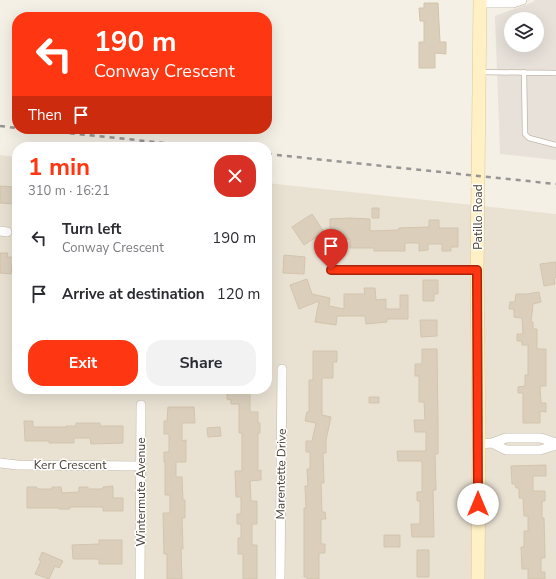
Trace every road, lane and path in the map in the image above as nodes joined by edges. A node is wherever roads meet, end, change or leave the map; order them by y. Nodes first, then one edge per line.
1 (522, 0) edge
2 (480, 2) edge
3 (479, 72) junction
4 (524, 72) junction
5 (556, 73) edge
6 (556, 145) edge
7 (331, 270) dead end
8 (477, 270) junction
9 (282, 369) dead end
10 (141, 405) dead end
11 (479, 444) junction
12 (556, 444) edge
13 (0, 463) edge
14 (140, 466) junction
15 (140, 579) edge
16 (280, 579) edge
17 (478, 579) edge

1 - 2 street
2 - 3 street, Patillo Road
3 - 4 lane
3 - 8 street, Patillo Road
4 - 5 lane
4 - 6 lane
7 - 8 street
8 - 11 street, Patillo Road
9 - 16 street, Marentette Drive
10 - 14 street, Wintermute Avenue
11 - 12 street
11 - 17 street, Patillo Road
13 - 14 street, Kerr Crescent
14 - 15 street, Wintermute Avenue

